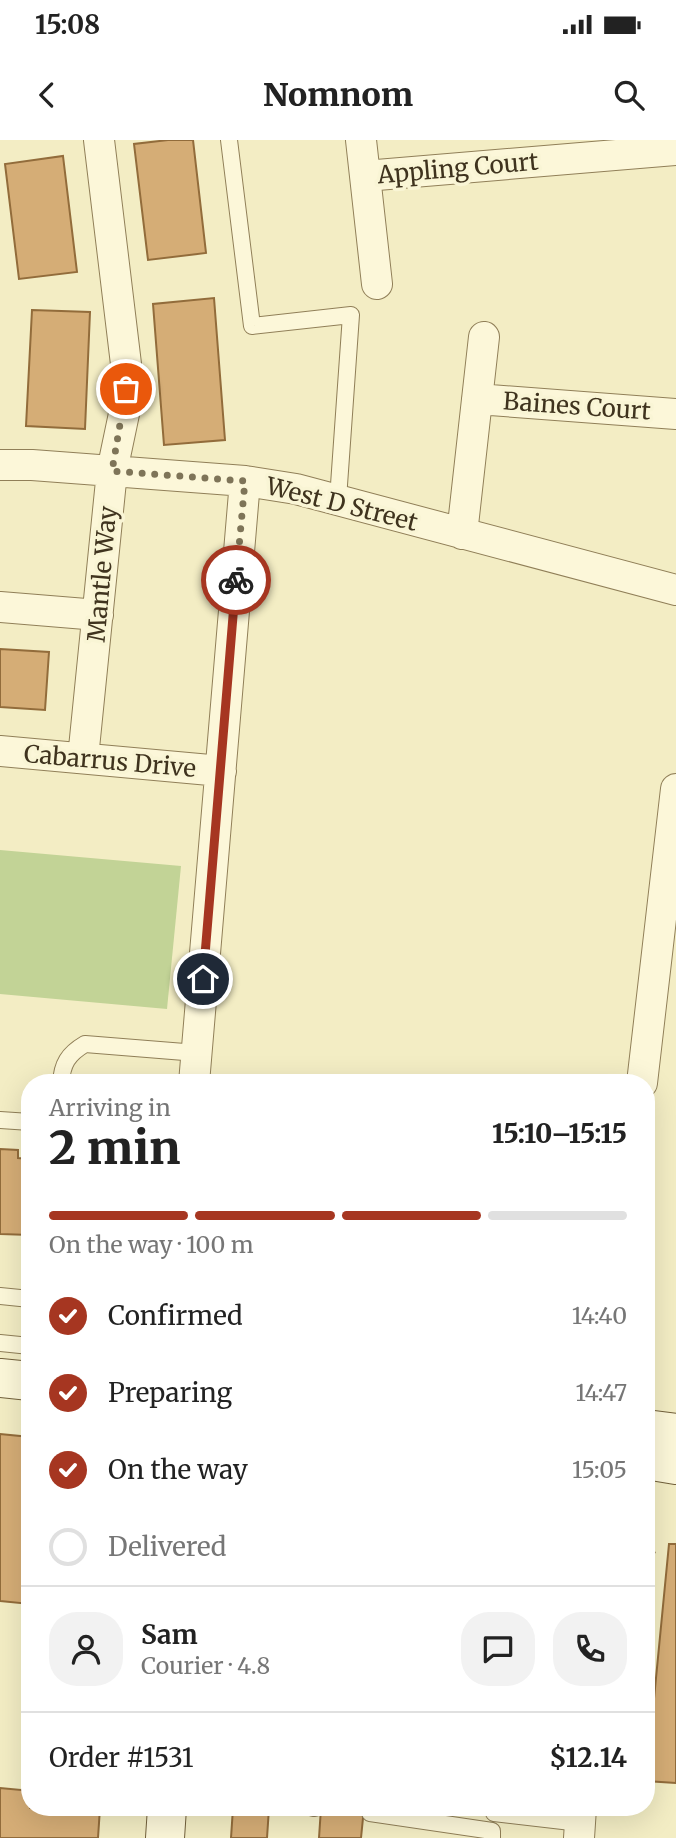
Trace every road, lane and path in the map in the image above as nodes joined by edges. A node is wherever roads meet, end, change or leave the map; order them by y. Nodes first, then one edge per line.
1 (99, 140) edge
2 (229, 140) edge
3 (361, 140) edge
4 (676, 150) edge
5 (365, 176) junction
6 (377, 284) dead end
7 (484, 337) dead end
8 (477, 399) junction
9 (676, 414) edge
10 (0, 465) edge
11 (112, 471) junction
12 (245, 481) junction
13 (338, 499) junction
14 (462, 534) junction
15 (676, 590) edge
16 (0, 607) edge
17 (98, 615) junction
18 (0, 751) edge
19 (83, 758) junction
20 (220, 771) junction
21 (676, 789) edge
22 (197, 1053) junction
23 (62, 1074) edge
24 (195, 1074) edge
25 (643, 1074) edge
26 (0, 1120) edge
27 (21, 1121) edge
28 (0, 1296) edge
29 (21, 1298) edge
30 (0, 1343) edge
31 (21, 1345) edge
32 (0, 1378) edge
33 (21, 1380) edge
34 (655, 1430) edge
35 (676, 1433) edge
36 (655, 1462) edge
37 (676, 1465) edge
38 (166, 1816) edge
39 (387, 1816) edge
40 (494, 1816) edge
41 (534, 1816) edge
42 (580, 1823) edge
43 (492, 1835) edge
44 (164, 1838) edge

1 - 11 street, Mantle Way
2 - 13 lane
3 - 5 street
4 - 5 street, Appling Court
5 - 6 street
7 - 8 street
8 - 9 street, Baines Court
8 - 14 street
10 - 11 street, West D Street
11 - 12 street, West D Street
11 - 17 street, Mantle Way
12 - 13 street, West D Street
12 - 20 street
13 - 14 street, West D Street
14 - 15 street, West D Street
16 - 17 street
17 - 19 street, Mantle Way
18 - 19 street, Cabarrus Drive
19 - 20 street, Cabarrus Drive
20 - 22 street
21 - 25 street
22 - 23 lane
22 - 24 street
26 - 27 lane
28 - 29 lane
30 - 31 lane
32 - 33 street
34 - 35 street
36 - 37 street
38 - 44 street
39 - 43 lane
40 - 43 lane
41 - 42 lane

